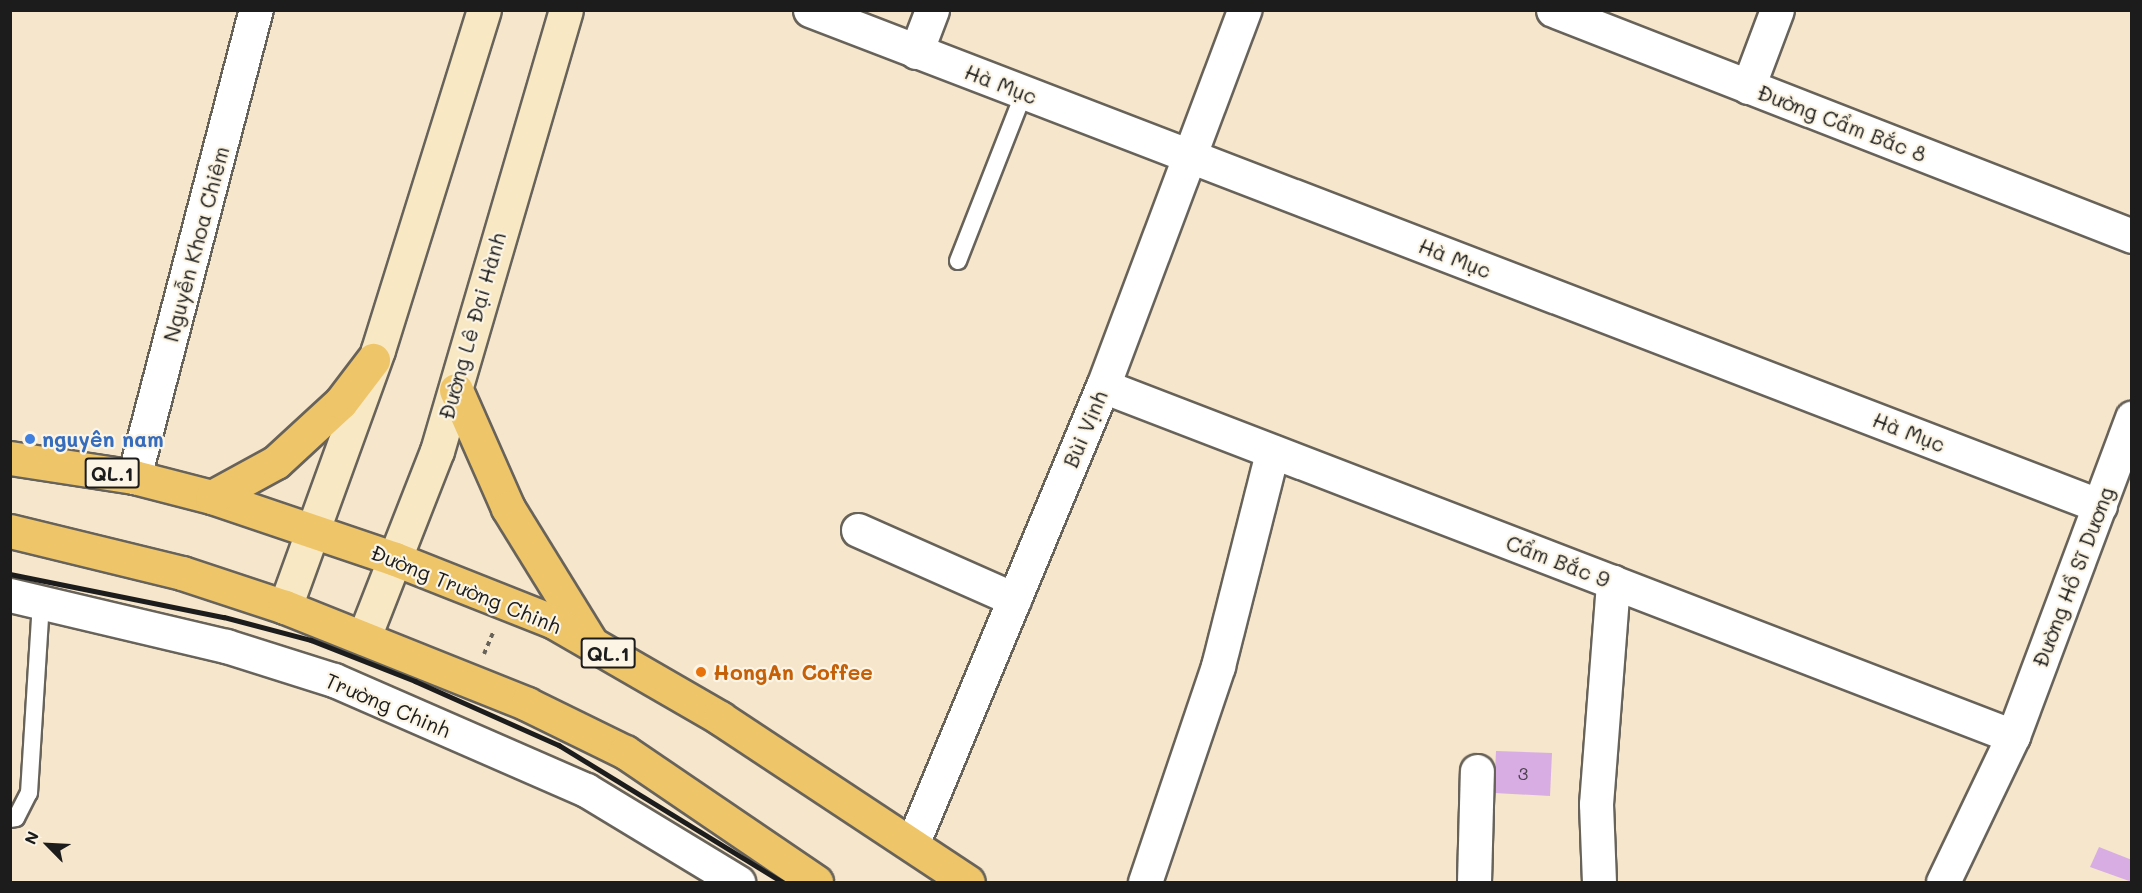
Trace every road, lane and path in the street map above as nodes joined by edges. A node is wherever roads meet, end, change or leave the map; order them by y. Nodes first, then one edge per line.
1 (256, 10) edge
2 (484, 10) edge
3 (566, 10) edge
4 (810, 10) edge
5 (932, 10) edge
6 (1244, 10) edge
7 (1553, 10) edge
8 (1777, 10) edge
9 (916, 52) junction
10 (1748, 87) junction
11 (1024, 93) junction
12 (1192, 157) junction
13 (2132, 237) edge
14 (958, 261) dead end
15 (373, 360) junction
16 (1103, 386) junction
17 (456, 390) junction
18 (2132, 417) edge
19 (1272, 452) junction
20 (10, 458) edge
21 (134, 477) junction
22 (212, 497) junction
23 (2100, 506) junction
24 (314, 530) junction
25 (858, 530) dead end
26 (10, 531) edge
27 (395, 559) junction
28 (1613, 582) junction
29 (26, 597) edge
30 (1014, 599) junction
31 (506, 602) junction
32 (285, 607) junction
33 (364, 637) junction
34 (591, 643) junction
35 (472, 682) junction
36 (2013, 736) junction
37 (1477, 771) dead end
38 (10, 819) edge
39 (913, 842) junction
40 (738, 882) edge
41 (816, 882) edge
42 (968, 882) edge
43 (1145, 882) edge
44 (1474, 882) edge
45 (1599, 882) edge
46 (1943, 882) edge

1 - 21 street, Nguyễn Khoa Chiêm
2 - 15 main road
3 - 17 main road, Đường Lê Đại Hành
4 - 9 street, Hà Mục
5 - 9 street
6 - 12 street, Bùi Vịnh
7 - 10 street, Đường Cẩm Bắc 8
8 - 10 street
9 - 11 street, Hà Mục
10 - 13 street, Đường Cẩm Bắc 8
11 - 12 street, Hà Mục
11 - 14 lane
12 - 16 street, Bùi Vịnh
12 - 23 street, Hà Mục
15 - 22 highway
15 - 24 main road
16 - 19 street, Cẩm Bắc 9
16 - 30 street, Bùi Vịnh
17 - 27 main road, Đường Lê Đại Hành
17 - 34 highway
18 - 23 street, Đường Hồ Sĩ Dương
19 - 28 street, Cẩm Bắc 9
19 - 43 street
20 - 21 highway, Đường Trường Chinh / QL.1
21 - 22 highway, Đường Trường Chinh / QL.1
22 - 24 highway, Đường Trường Chinh / QL.1
23 - 36 street, Đường Hồ Sĩ Dương
24 - 27 highway, Đường Trường Chinh / QL.1
24 - 32 main road
25 - 30 street
26 - 32 highway
27 - 31 highway, Đường Trường Chinh / QL.1
27 - 33 main road, Đường Lê Đại Hành
28 - 36 street, Cẩm Bắc 9
28 - 45 street
29 - 38 lane
29 - 40 street, Trường Chinh
30 - 39 street, Bùi Vịnh
31 - 34 highway, Đường Trường Chinh / QL.1
31 - 35 path
32 - 33 highway
33 - 35 highway
34 - 39 highway, Đường Trường Chinh / QL.1
35 - 41 highway
36 - 46 street, Đường Hồ Sĩ Dương
37 - 44 street
39 - 42 highway, Đường Trường Chinh / QL.1

